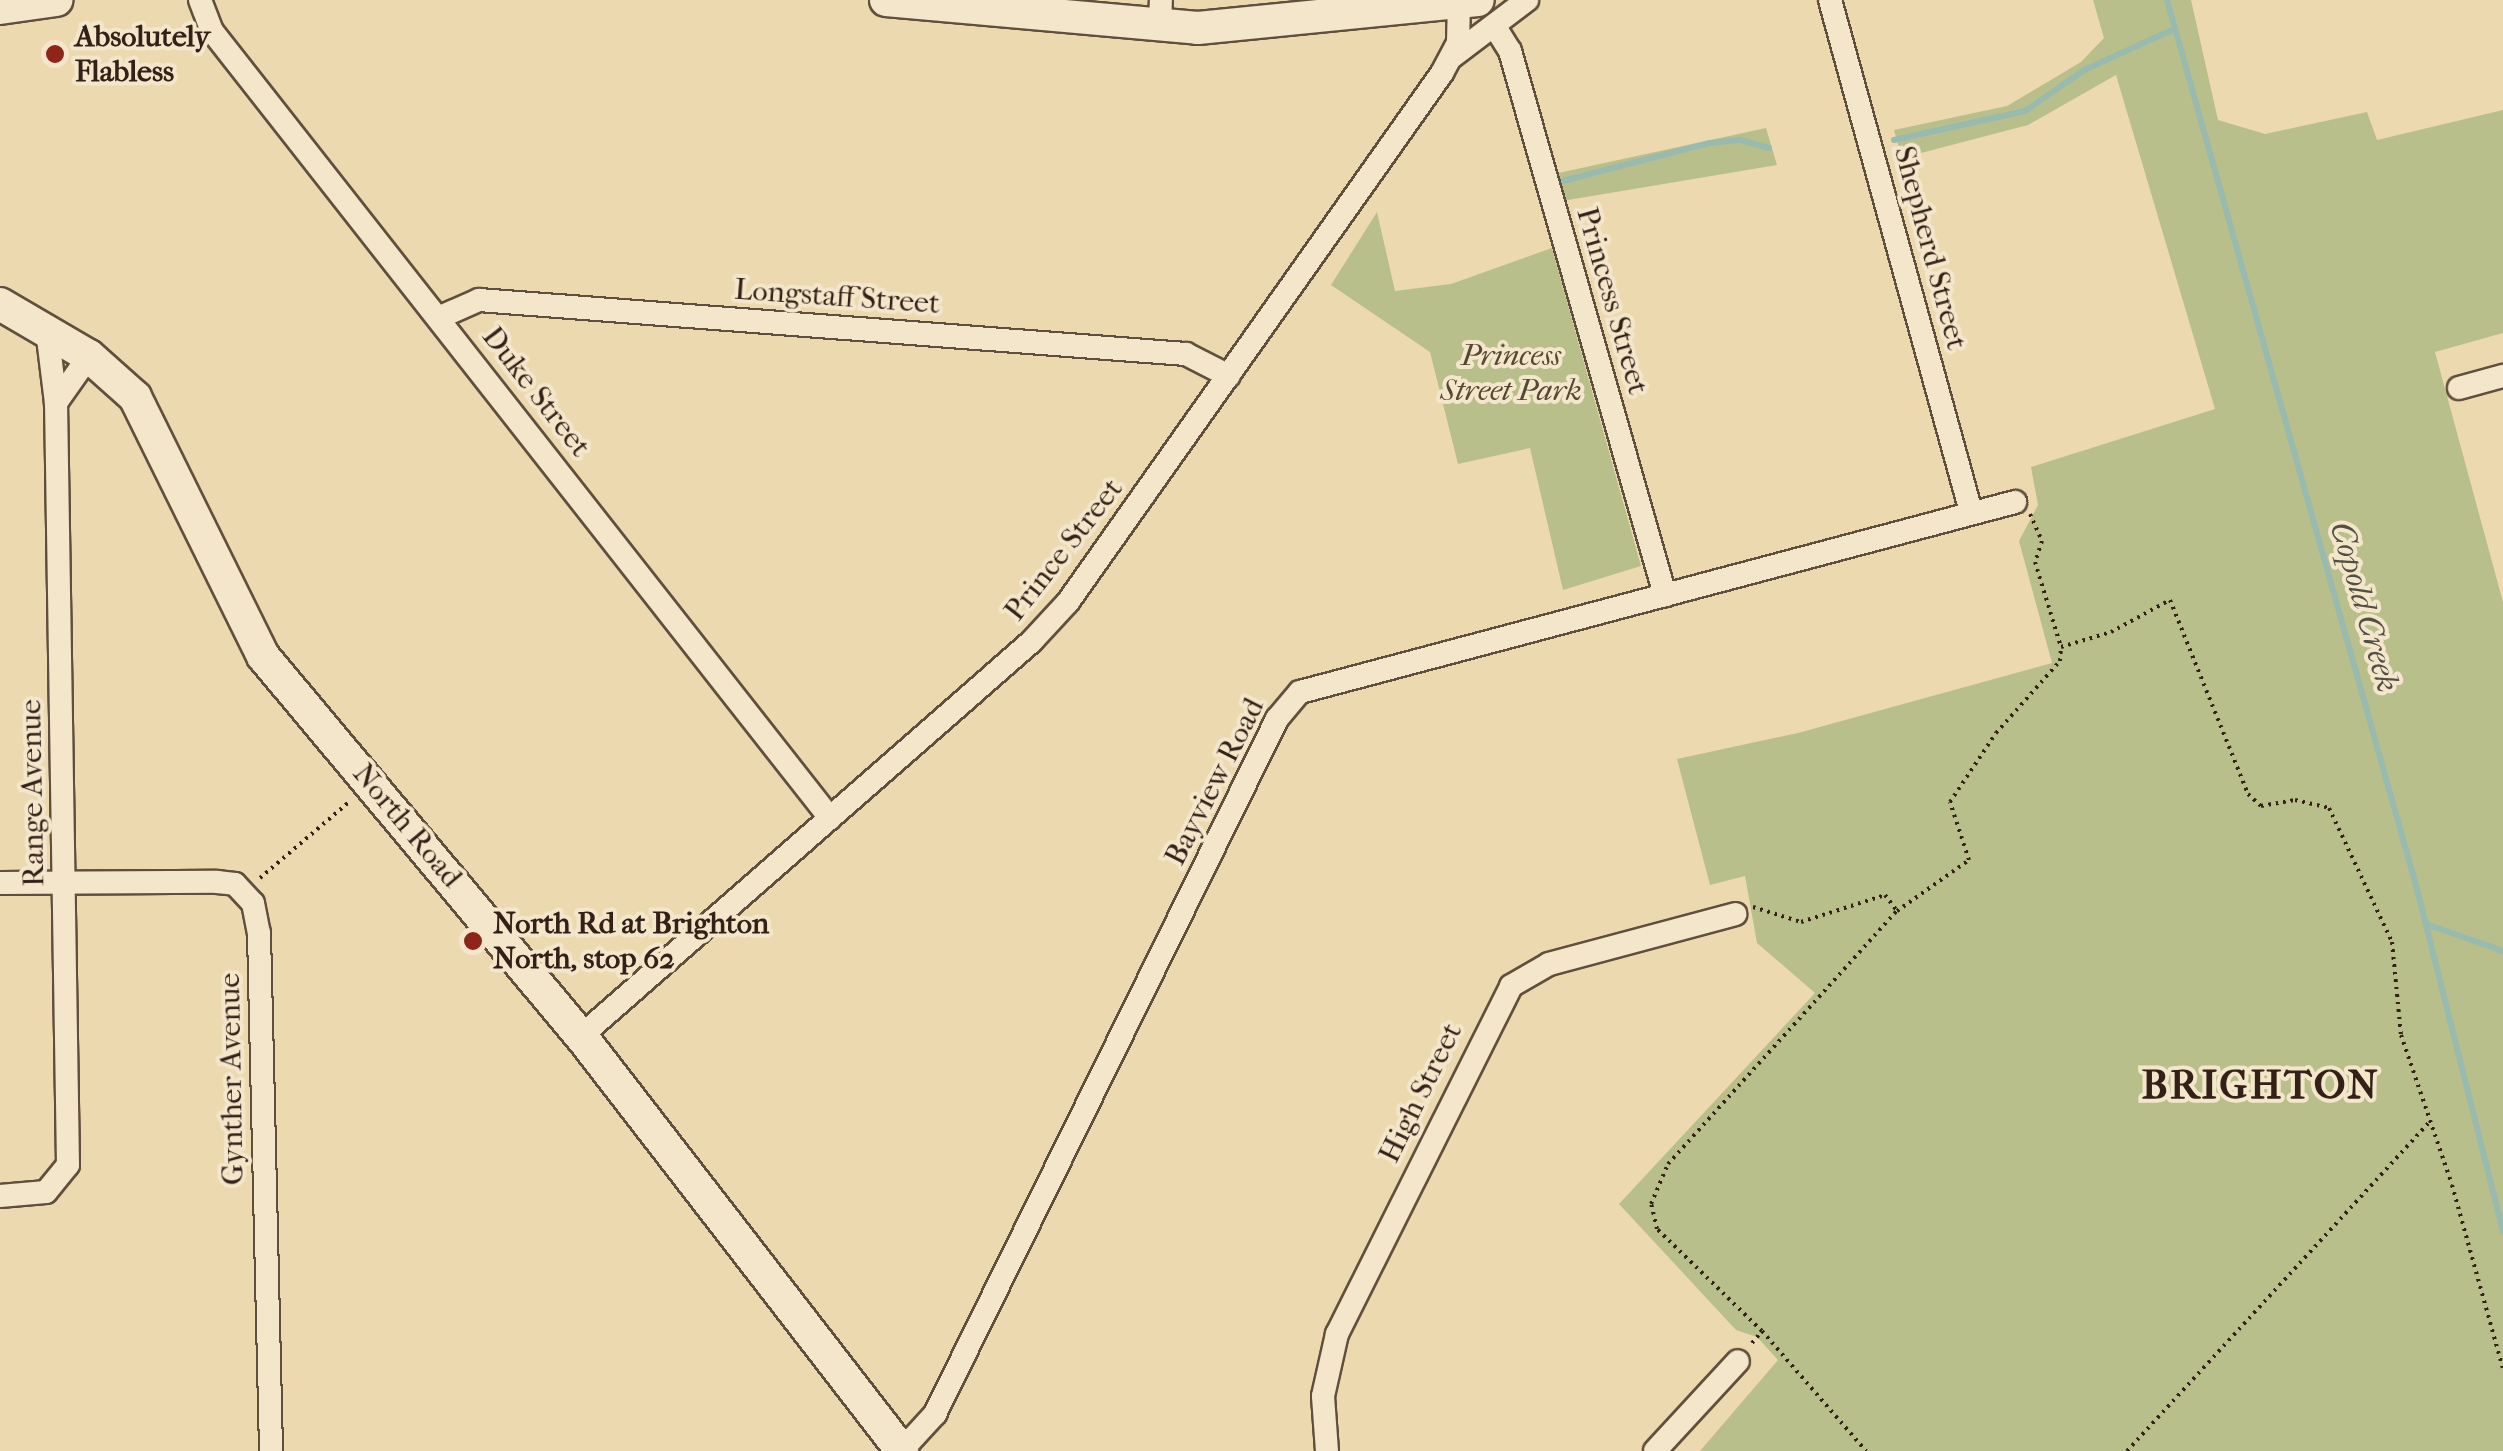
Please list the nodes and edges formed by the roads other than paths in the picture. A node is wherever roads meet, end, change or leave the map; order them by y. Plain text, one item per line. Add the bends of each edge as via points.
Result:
1 (56, 0) edge
2 (200, 0) edge
3 (886, 0) edge
4 (1527, 0) edge
5 (1830, 0) edge
6 (0, 8) edge
7 (1477, 10) edge
8 (1160, 13) edge
9 (1454, 56) junction
10 (0, 304) edge
11 (440, 317) junction
12 (47, 330) junction
13 (88, 356) junction
14 (1229, 376) junction
15 (2503, 376) edge
16 (2459, 388) dead end
17 (56, 403) junction
18 (2015, 502) road end
19 (1970, 512) junction
20 (1664, 595) junction
21 (830, 818) junction
22 (0, 884) edge
23 (65, 884) junction
24 (1735, 914) road end
25 (581, 1036) junction
26 (0, 1196) edge
27 (1738, 1361) road end
28 (271, 1451) edge
29 (902, 1451) edge
30 (1327, 1451) edge
31 (1655, 1451) edge

1 - 6 street
2 - 11 street, Duke Street via 212,31
3 - 8 street
4 - 7 street, Prince Street
5 - 19 street, Shepherd Street
7 - 8 street via 1236,25
7 - 9 street, Prince Street
7 - 9 street, Prince Street
7 - 20 street, Princess Street via 1510,51
9 - 14 street, Prince Street
10 - 12 street, North Road
11 - 14 street, Longstaff Street via 479,300 1186,354
11 - 21 street, Duke Street
12 - 13 street, North Road
12 - 17 street, Range Avenue
13 - 17 street
13 - 25 street, North Road via 148,414 263,656
14 - 21 street, Prince Street via 1068,602
15 - 16 street
17 - 23 street, Range Avenue
18 - 19 street, Bayview Road
19 - 20 street, Bayview Road
20 - 29 street, Bayview Road via 1318,684 1286,704 935,1414
21 - 25 street, Prince Street
22 - 23 street
23 - 26 street, Range Avenue via 69,1144 61,1180 46,1192
23 - 28 street, Gynther Avenue via 217,882 246,891 259,933
24 - 30 street, High Street via 1549,964 1511,986 1337,1334 1323,1396
25 - 29 street, North Road
27 - 31 street

